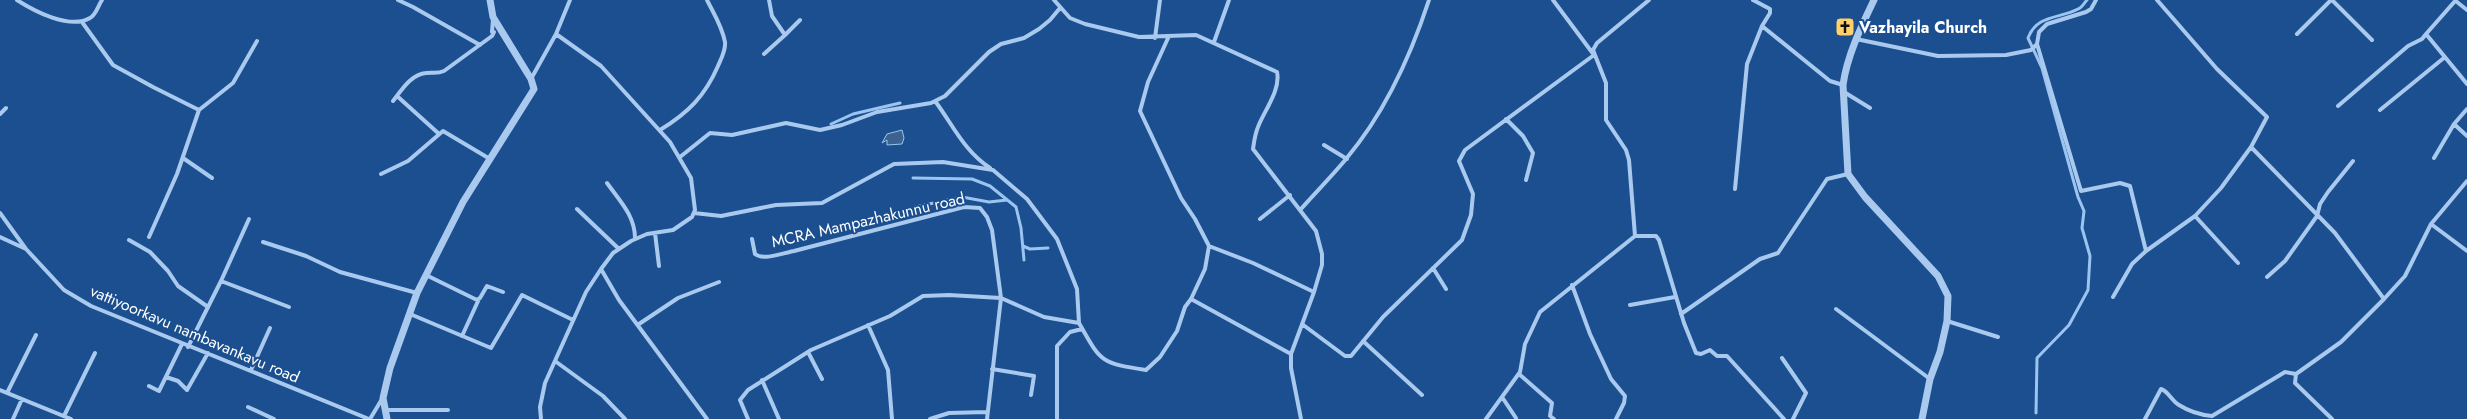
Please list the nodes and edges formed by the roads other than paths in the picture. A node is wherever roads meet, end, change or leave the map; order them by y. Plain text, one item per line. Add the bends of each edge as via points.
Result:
1 (17, 0) edge
2 (102, 0) edge
3 (398, 0) edge
4 (490, 0) edge
5 (570, 0) edge
6 (707, 0) edge
7 (769, 0) edge
8 (1054, 0) edge
9 (1160, 0) edge
10 (1229, 0) edge
11 (1429, 0) edge
12 (1553, 0) edge
13 (1649, 0) edge
14 (1753, 0) edge
15 (1874, 0) edge
16 (2096, 0) edge
17 (2157, 0) edge
18 (2167, 0) edge
19 (2332, 0) edge
20 (2457, 1) edge
21 (2162, 4) junction
22 (1060, 8) junction
23 (2467, 10) edge
24 (493, 17) junction
25 (800, 20) dead end
26 (82, 22) junction
27 (1762, 26) junction
28 (556, 34) junction
29 (2297, 34) dead end
30 (2426, 34) junction
31 (786, 35) junction
32 (1169, 36) junction
33 (1155, 38) junction
34 (1856, 39) junction
35 (2372, 40) dead end
36 (257, 41) dead end
37 (1214, 42) junction
38 (480, 45) junction
39 (2036, 45) junction
40 (764, 54) dead end
41 (1594, 54) junction
42 (2445, 57) junction
43 (531, 79) junction
44 (2467, 84) edge
45 (1843, 88) junction
46 (397, 96) junction
47 (394, 101) dead end
48 (936, 101) junction
49 (2338, 106) dead end
50 (6, 108) dead end
51 (1870, 108) dead end
52 (2467, 109) edge
53 (199, 110) junction
54 (2380, 110) dead end
55 (0, 114) edge
56 (1506, 119) junction
57 (2454, 124) junction
58 (660, 130) junction
59 (438, 133) junction
60 (2467, 136) edge
61 (1324, 145) dead end
62 (2251, 147) junction
63 (680, 157) junction
64 (183, 158) junction
65 (1347, 158) junction
66 (2434, 158) dead end
67 (490, 159) junction
68 (2352, 161) dead end
69 (993, 170) junction
70 (381, 174) dead end
71 (1848, 174) junction
72 (212, 178) dead end
73 (1526, 180) dead end
74 (2467, 181) edge
75 (607, 183) dead end
76 (1735, 189) dead end
77 (1290, 195) junction
78 (1301, 208) junction
79 (577, 209) dead end
80 (0, 213) edge
81 (694, 214) junction
82 (2195, 216) junction
83 (2317, 216) junction
84 (249, 219) dead end
85 (1260, 219) dead end
86 (2431, 224) junction
87 (655, 233) junction
88 (1635, 236) junction
89 (0, 237) edge
90 (149, 237) dead end
91 (635, 238) junction
92 (752, 238) dead end
93 (130, 240) dead end
94 (263, 242) dead end
95 (1209, 246) junction
96 (26, 249) junction
97 (619, 249) junction
98 (2146, 251) junction
99 (2467, 252) edge
100 (2238, 263) dead end
101 (659, 266) dead end
102 (1433, 268) junction
103 (601, 269) junction
104 (426, 275) junction
105 (2268, 277) dead end
106 (221, 281) junction
107 (718, 282) dead end
108 (1572, 285) junction
109 (1446, 289) dead end
110 (503, 292) dead end
111 (1314, 292) junction
112 (417, 293) junction
113 (1675, 296) junction
114 (2113, 297) dead end
115 (1002, 298) junction
116 (479, 299) junction
117 (2384, 299) junction
118 (1191, 300) junction
119 (1630, 305) dead end
120 (208, 307) junction
121 (289, 307) dead end
122 (1836, 309) dead end
123 (410, 314) junction
124 (1681, 314) junction
125 (573, 320) junction
126 (1947, 321) junction
127 (1079, 323) junction
128 (639, 324) junction
129 (1302, 324) junction
130 (868, 325) junction
131 (270, 328) dead end
132 (1082, 329) junction
133 (36, 335) dead end
134 (462, 336) junction
135 (1998, 337) dead end
136 (1363, 341) junction
137 (182, 344) junction
138 (188, 346) junction
139 (808, 352) junction
140 (95, 353) dead end
141 (208, 354) junction
142 (1291, 354) junction
143 (1782, 358) dead end
144 (555, 362) junction
145 (992, 369) junction
146 (251, 370) junction
147 (1519, 374) junction
148 (2296, 374) junction
149 (166, 377) junction
150 (822, 379) dead end
151 (1930, 379) junction
152 (762, 380) junction
153 (149, 386) dead end
154 (0, 390) edge
155 (7, 393) junction
156 (1031, 395) dead end
157 (1422, 396) dead end
158 (1502, 397) junction
159 (383, 398) junction
160 (22, 399) junction
161 (248, 407) dead end
162 (385, 410) junction
163 (448, 410) dead end
164 (987, 412) junction
165 (64, 416) junction
166 (1516, 418) dead end
167 (13, 419) edge
168 (71, 419) edge
169 (274, 419) edge
170 (370, 419) edge
171 (387, 419) edge
172 (541, 419) edge
173 (625, 419) edge
174 (707, 419) edge
175 (748, 419) edge
176 (779, 419) edge
177 (892, 419) edge
178 (930, 419) edge
179 (987, 419) edge
180 (1056, 419) edge
181 (1301, 419) edge
182 (1486, 419) edge
183 (1554, 419) edge
184 (1616, 419) edge
185 (1784, 419) edge
186 (1793, 419) edge
187 (1922, 419) edge
188 (2145, 419) edge
189 (2332, 419) edge

1 - 26 street via 49,17
2 - 26 street via 92,16
3 - 38 street
4 - 24 street
5 - 28 street
6 - 58 street via 719,22 725,44 723,56 704,95 691,108
7 - 31 street via 772,16
8 - 22 street
9 - 33 street
10 - 37 street
11 - 65 street via 1385,103
12 - 41 street
13 - 41 street via 1596,44
14 - 27 street via 1770,9
15 - 34 street
16 - 39 street via 2086,12 2042,27
17 - 21 street
18 - 21 street
19 - 29 street
19 - 35 street
20 - 23 street
20 - 30 street
21 - 62 street via 2217,69 2267,117
22 - 33 street via 1070,18 1084,24 1126,35
22 - 48 street via 1039,29 1024,38 1001,44 989,52 945,96
24 - 38 street via 494,32
24 - 43 street
25 - 31 street
26 - 53 street via 113,64
27 - 45 street via 1830,81
27 - 76 street via 1747,64
28 - 43 street
28 - 58 street via 601,66
30 - 42 street
30 - 49 street via 2408,46
31 - 40 street
32 - 33 street
32 - 37 street via 1196,35
32 - 95 street via 1148,82 1140,112 1181,198 1196,219
34 - 39 street via 1938,56 2006,55 2031,50
34 - 45 street
36 - 53 street via 233,83
37 - 77 street via 1277,72 1273,94 1257,129 1253,149
38 - 46 street via 444,71 426,73 413,78
39 - 98 street via 2081,191 2120,183 2130,186
41 - 56 street
41 - 88 street via 1605,78 1606,120 1626,150 1629,160
42 - 44 street
42 - 54 street
43 - 67 street via 533,91
45 - 51 street
45 - 71 street
46 - 47 street
46 - 59 street
48 - 63 street via 877,112 820,130 786,123 732,135 710,133
48 - 69 street via 966,147 977,159
50 - 55 street
52 - 57 street
53 - 64 street
56 - 73 street via 1523,136 1533,153
56 - 102 street via 1465,150 1459,161 1473,194 1471,215 1462,240
57 - 60 street
57 - 66 street
58 - 63 street
59 - 67 street via 448,133
59 - 70 street via 410,159
61 - 65 street
62 - 82 street via 2221,188
62 - 83 street
63 - 81 street via 691,178
64 - 72 street
64 - 90 street
65 - 78 street
67 - 104 street via 463,202
68 - 83 street via 2320,204
69 - 81 street via 943,162 894,164 822,203 776,206 721,216
69 - 127 street via 1027,199 1057,239 1077,289
71 - 124 street via 1827,179 1778,252 1760,259
71 - 126 street via 1865,197 1938,276 1948,296
74 - 86 street
75 - 91 street via 629,214 635,227
77 - 78 street
77 - 85 street
78 - 111 street via 1316,231 1322,254 1322,265
79 - 97 street
80 - 96 street, vattiyoorkavu nambavankavu road
81 - 87 street via 686,223 673,230
82 - 98 street
82 - 100 street
83 - 105 street via 2285,261
83 - 117 street via 2335,233
84 - 106 street
86 - 99 street
86 - 117 street via 2405,276
87 - 91 street
87 - 101 street
88 - 108 street
88 - 113 street via 1657,237
89 - 96 street, vattiyoorkavu nambavankavu road
91 - 97 street
92 - 115 street, MCRA Mampazhakunnu road via 755,254 761,257 794,252 964,207 980,208 987,216 992,230
93 - 120 street via 150,252 178,286
94 - 112 street via 306,256 340,272
95 - 111 street via 1253,263
95 - 118 street via 1205,269
96 - 137 street, vattiyoorkavu nambavankavu road via 64,290 91,306
97 - 103 street
98 - 114 street via 2132,264
102 - 109 street
102 - 136 street via 1383,317
103 - 125 street via 586,292
103 - 128 street via 619,300
104 - 112 street
104 - 116 street
106 - 120 street
106 - 121 street
107 - 128 street via 678,298
108 - 147 street via 1540,312 1525,344
108 - 184 street via 1590,334 1611,379 1625,396
110 - 116 street via 487,286
111 - 129 street
112 - 123 street
113 - 119 street
113 - 124 street
115 - 127 street via 1044,317
115 - 130 street via 923,296 890,316
115 - 145 street, MCRA Mampazhakunnu road
116 - 134 street
117 - 148 street via 2341,342
118 - 132 street via 1185,307 1169,345 1146,370 1111,364 1091,347
118 - 142 street
120 - 138 street
122 - 151 street
123 - 134 street
123 - 159 street via 390,368
124 - 185 street via 1696,353 1701,354 1710,350 1717,356 1727,356
125 - 134 street via 522,295 491,348
125 - 144 street
126 - 135 street
126 - 151 street via 1940,352
127 - 132 street
128 - 174 street
129 - 136 street via 1347,357 1352,355
129 - 142 street
130 - 139 street
130 - 177 street via 888,370
131 - 146 street
132 - 180 street via 1070,332 1057,346
133 - 155 street
136 - 157 street
137 - 138 street, vattiyoorkavu nambavankavu road
137 - 149 street
138 - 141 street, vattiyoorkavu nambavankavu road
139 - 150 street
139 - 152 street
140 - 165 street
141 - 146 street, vattiyoorkavu nambavankavu road
141 - 149 street via 188,390 178,381
142 - 181 street via 1291,368
143 - 186 street via 1806,393
144 - 172 street via 545,383 540,407
144 - 173 street via 603,396
145 - 156 street via 1034,376
145 - 164 street, MCRA Mampazhakunnu road
146 - 170 street, vattiyoorkavu nambavankavu road
147 - 158 street
147 - 183 street via 1552,403 1550,416
148 - 188 street via 2285,372 2212,416 2199,414 2179,405 2165,390 2161,390
148 - 189 street via 2295,383
149 - 153 street via 159,391
151 - 187 street
152 - 175 street via 741,396 741,405
152 - 176 street
154 - 155 street
155 - 160 street
158 - 166 street
158 - 182 street
159 - 162 street
159 - 170 street, vattiyoorkavu nambavankavu road
160 - 165 street
160 - 167 street
161 - 169 street
162 - 163 street
162 - 171 street
164 - 178 street via 949,413
164 - 179 street, MCRA Mampazhakunnu road
165 - 168 street

